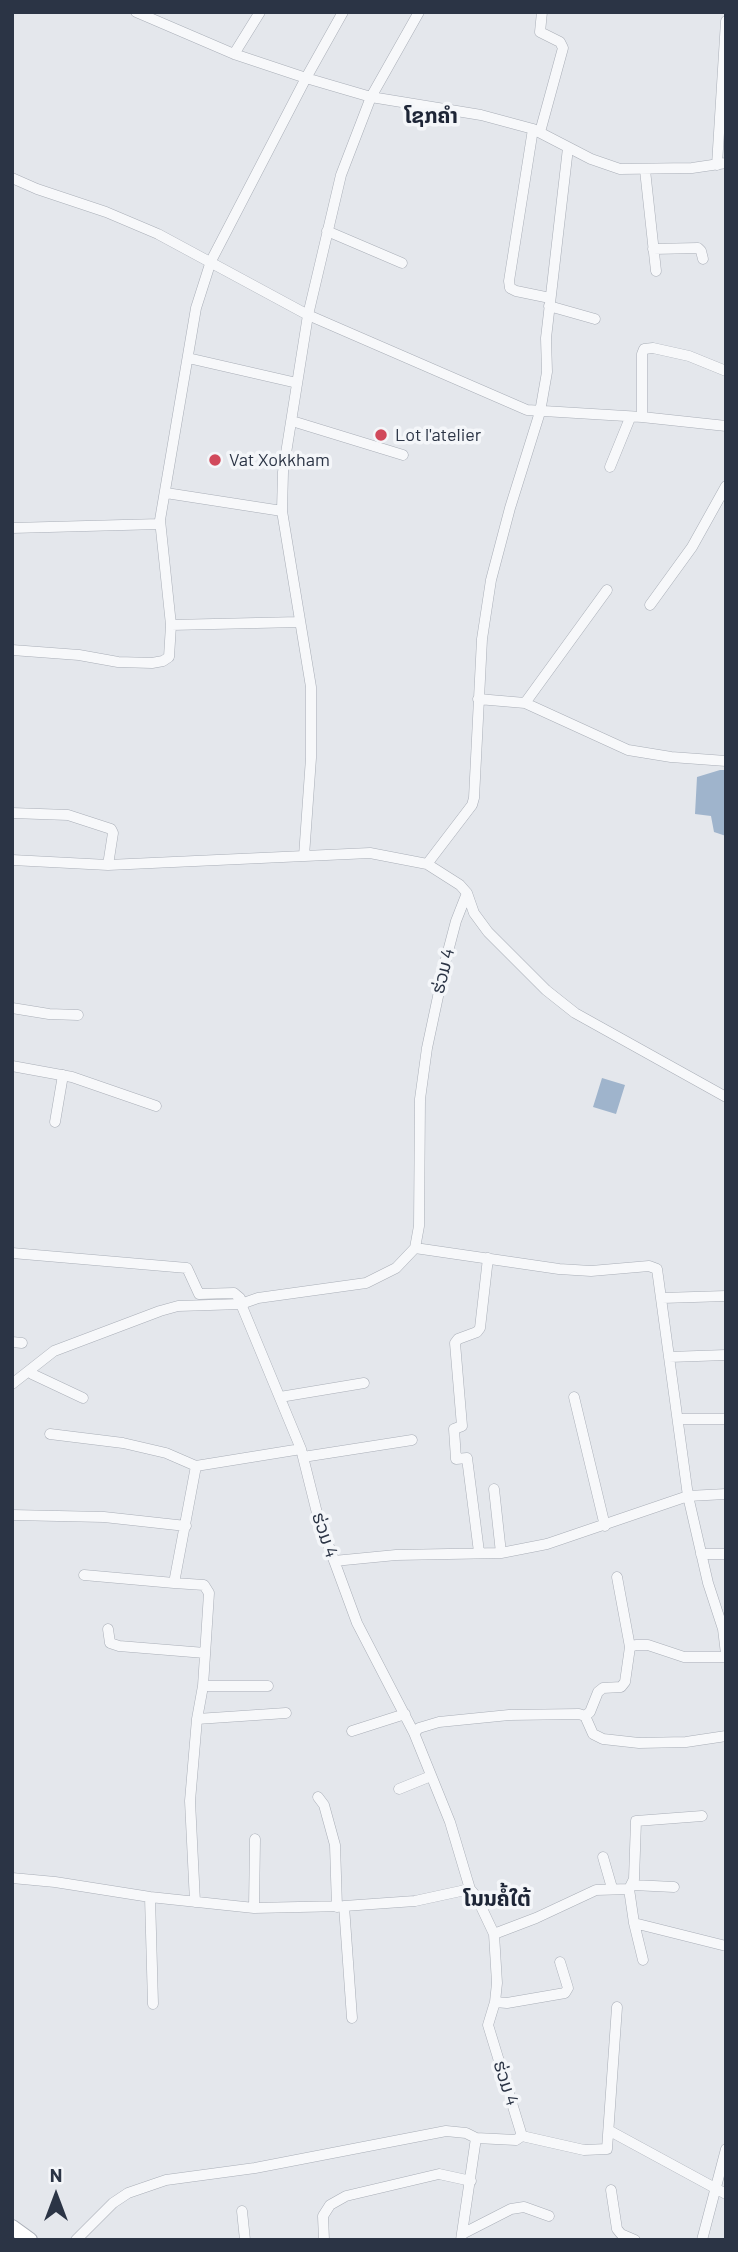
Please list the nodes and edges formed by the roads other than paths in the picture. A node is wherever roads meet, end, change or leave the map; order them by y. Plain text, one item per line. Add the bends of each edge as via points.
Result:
1 (136, 12) edge
2 (260, 12) edge
3 (343, 12) edge
4 (419, 12) edge
5 (542, 12) edge
6 (726, 21) edge
7 (234, 54) junction
8 (306, 78) junction
9 (371, 97) junction
10 (537, 131) junction
11 (568, 148) junction
12 (721, 164) edge
13 (645, 170) junction
14 (12, 178) edge
15 (327, 231) junction
16 (653, 249) junction
17 (704, 259) dead end
18 (211, 261) junction
19 (402, 263) dead end
20 (656, 271) dead end
21 (550, 302) junction
22 (308, 315) junction
23 (595, 319) dead end
24 (188, 358) junction
25 (726, 371) edge
26 (297, 383) junction
27 (540, 412) junction
28 (642, 417) junction
29 (631, 418) junction
30 (292, 421) junction
31 (726, 426) edge
32 (403, 455) dead end
33 (611, 467) dead end
34 (726, 486) edge
35 (166, 493) junction
36 (282, 511) junction
37 (160, 524) junction
38 (12, 528) edge
39 (607, 590) dead end
40 (650, 605) dead end
41 (299, 622) junction
42 (171, 625) junction
43 (12, 650) edge
44 (478, 699) junction
45 (525, 703) junction
46 (726, 761) edge
47 (12, 813) edge
48 (304, 856) junction
49 (12, 860) edge
50 (427, 864) junction
51 (107, 865) junction
52 (467, 893) junction
53 (12, 1008) edge
54 (78, 1015) dead end
55 (12, 1066) edge
56 (63, 1075) junction
57 (726, 1097) edge
58 (156, 1106) dead end
59 (55, 1122) dead end
60 (415, 1248) junction
61 (12, 1253) edge
62 (488, 1258) junction
63 (199, 1294) junction
64 (726, 1296) edge
65 (662, 1298) junction
66 (242, 1304) junction
67 (203, 1305) junction
68 (726, 1355) edge
69 (669, 1357) junction
70 (30, 1370) junction
71 (364, 1383) dead end
72 (12, 1384) edge
73 (280, 1397) junction
74 (83, 1398) dead end
75 (574, 1398) dead end
76 (678, 1419) junction
77 (726, 1419) edge
78 (50, 1434) dead end
79 (412, 1440) dead end
80 (302, 1453) junction
81 (196, 1466) junction
82 (494, 1489) dead end
83 (726, 1494) edge
84 (688, 1496) junction
85 (12, 1514) edge
86 (186, 1526) junction
87 (605, 1526) junction
88 (479, 1552) junction
89 (500, 1553) junction
90 (701, 1554) junction
91 (726, 1554) edge
92 (334, 1560) junction
93 (85, 1575) dead end
94 (617, 1577) dead end
95 (174, 1583) junction
96 (723, 1620) edge
97 (108, 1629) dead end
98 (631, 1647) junction
99 (205, 1653) junction
100 (726, 1655) edge
101 (203, 1686) junction
102 (268, 1686) dead end
103 (286, 1713) dead end
104 (405, 1714) junction
105 (585, 1716) junction
106 (197, 1719) junction
107 (352, 1731) dead end
108 (414, 1733) junction
109 (726, 1736) edge
110 (431, 1776) junction
111 (399, 1789) dead end
112 (318, 1797) dead end
113 (702, 1816) dead end
114 (255, 1839) dead end
115 (603, 1857) dead end
116 (12, 1878) edge
117 (631, 1887) junction
118 (674, 1887) dead end
119 (612, 1888) junction
120 (470, 1889) junction
121 (150, 1896) junction
122 (195, 1902) junction
123 (341, 1907) junction
124 (254, 1908) junction
125 (634, 1923) junction
126 (494, 1934) junction
127 (726, 1947) edge
128 (643, 1960) dead end
129 (560, 1962) dead end
130 (495, 2002) junction
131 (153, 2004) dead end
132 (617, 2007) dead end
133 (352, 2018) dead end
134 (610, 2131) junction
135 (522, 2136) junction
136 (476, 2138) junction
137 (726, 2149) edge
138 (471, 2181) junction
139 (715, 2187) junction
140 (611, 2190) dead end
141 (726, 2194) edge
142 (242, 2211) dead end
143 (549, 2216) dead end
144 (12, 2227) edge
145 (462, 2236) edge
146 (30, 2240) edge
147 (76, 2240) edge
148 (244, 2240) edge
149 (324, 2240) edge
150 (635, 2240) edge
151 (702, 2240) edge

1 - 7 street
2 - 7 street
3 - 8 street
4 - 9 street
5 - 10 street via 540,32 564,48
6 - 12 street
7 - 8 street
8 - 9 street
8 - 18 street
9 - 10 street via 481,115
9 - 15 street via 341,175
10 - 11 street
10 - 21 street via 509,281 510,288
11 - 13 street via 620,169
11 - 21 street
12 - 13 street
13 - 16 street
14 - 18 street via 106,212
15 - 19 street
15 - 22 street
16 - 17 street via 698,248
16 - 20 street
18 - 22 street
18 - 24 street via 196,308
21 - 23 street
21 - 27 street
22 - 26 street
22 - 27 street
24 - 26 street
24 - 35 street
25 - 28 street via 689,356 644,349
26 - 30 street
27 - 29 street
27 - 44 street via 491,580
28 - 29 street
28 - 31 street
29 - 33 street
30 - 32 street
30 - 36 street
34 - 40 street via 692,547
35 - 36 street
35 - 37 street
36 - 41 street
37 - 38 street
37 - 42 street
39 - 45 street
41 - 42 street
41 - 48 street via 311,687
42 - 43 street via 170,654 163,661 118,662
44 - 45 street
44 - 50 street via 472,806
45 - 46 street via 628,750
47 - 51 street via 68,815 111,828
48 - 50 street via 370,853
48 - 51 street
49 - 51 street
50 - 52 street via 451,877
52 - 57 street via 488,932 575,1013
52 - 60 street, ຮ່ວມ 4 via 446,959 427,1048 420,1099
53 - 54 street
55 - 56 street
56 - 58 street
56 - 59 street
60 - 62 street
60 - 66 street via 396,1268 366,1283
61 - 63 street via 187,1268
62 - 65 street via 580,1270 649,1266 660,1275
62 - 88 street via 480,1328 455,1343 462,1426 454,1429 456,1459 467,1458
63 - 66 street via 234,1293
63 - 67 street
64 - 65 street
65 - 69 street
66 - 67 street
66 - 73 street, ຮ່ວມ 4
67 - 70 street via 178,1306 98,1334 54,1351
68 - 69 street
69 - 76 street
70 - 72 street
70 - 74 street
71 - 73 street
73 - 80 street, ຮ່ວມ 4
75 - 87 street
76 - 77 street
76 - 84 street
78 - 81 street via 123,1443
79 - 80 street
80 - 81 street
80 - 92 street, ຮ່ວມ 4
81 - 86 street
82 - 89 street
83 - 84 street
84 - 87 street
84 - 90 street
85 - 86 street
86 - 95 street
87 - 89 street via 547,1545
88 - 89 street
88 - 92 street
90 - 91 street
90 - 96 street
92 - 104 street, ຮ່ວມ 4 via 357,1623
93 - 95 street
94 - 98 street
95 - 99 street via 207,1587
96 - 100 street
97 - 99 street via 110,1643 119,1646
98 - 100 street via 648,1645 684,1657
98 - 105 street via 625,1682 598,1692
99 - 101 street
101 - 102 street
101 - 106 street
103 - 106 street
104 - 107 street
104 - 108 street, ຮ່ວມ 4
105 - 108 street via 509,1715 429,1725
105 - 109 street via 593,1734 603,1739 686,1742
106 - 122 street via 190,1801
108 - 110 street, ຮ່ວມ 4
110 - 111 street
110 - 120 street, ຮ່ວມ 4
112 - 123 street via 335,1845
113 - 117 street via 636,1821
114 - 124 street
115 - 119 street
116 - 121 street
117 - 118 street
117 - 119 street
117 - 125 street
119 - 126 street via 596,1890
120 - 123 street via 415,1901
120 - 126 street, ຮ່ວມ 4
121 - 122 street
121 - 131 street
122 - 124 street
123 - 124 street
123 - 133 street
125 - 127 street
125 - 128 street
126 - 130 street, ຮ່ວມ 4
129 - 130 street via 568,1988 565,1993
130 - 135 street, ຮ່ວມ 4 via 488,2025
132 - 134 street
134 - 135 street via 607,2149 601,2151
134 - 139 street
135 - 136 street via 516,2140
136 - 138 street
136 - 147 street via 446,2132 166,2180 113,2203
137 - 139 street
138 - 145 street
138 - 149 street via 439,2174 346,2196 330,2204 323,2216
139 - 141 street
139 - 151 street
140 - 150 street via 617,2229
142 - 148 street
143 - 145 street via 524,2207 511,2209
144 - 146 main road

